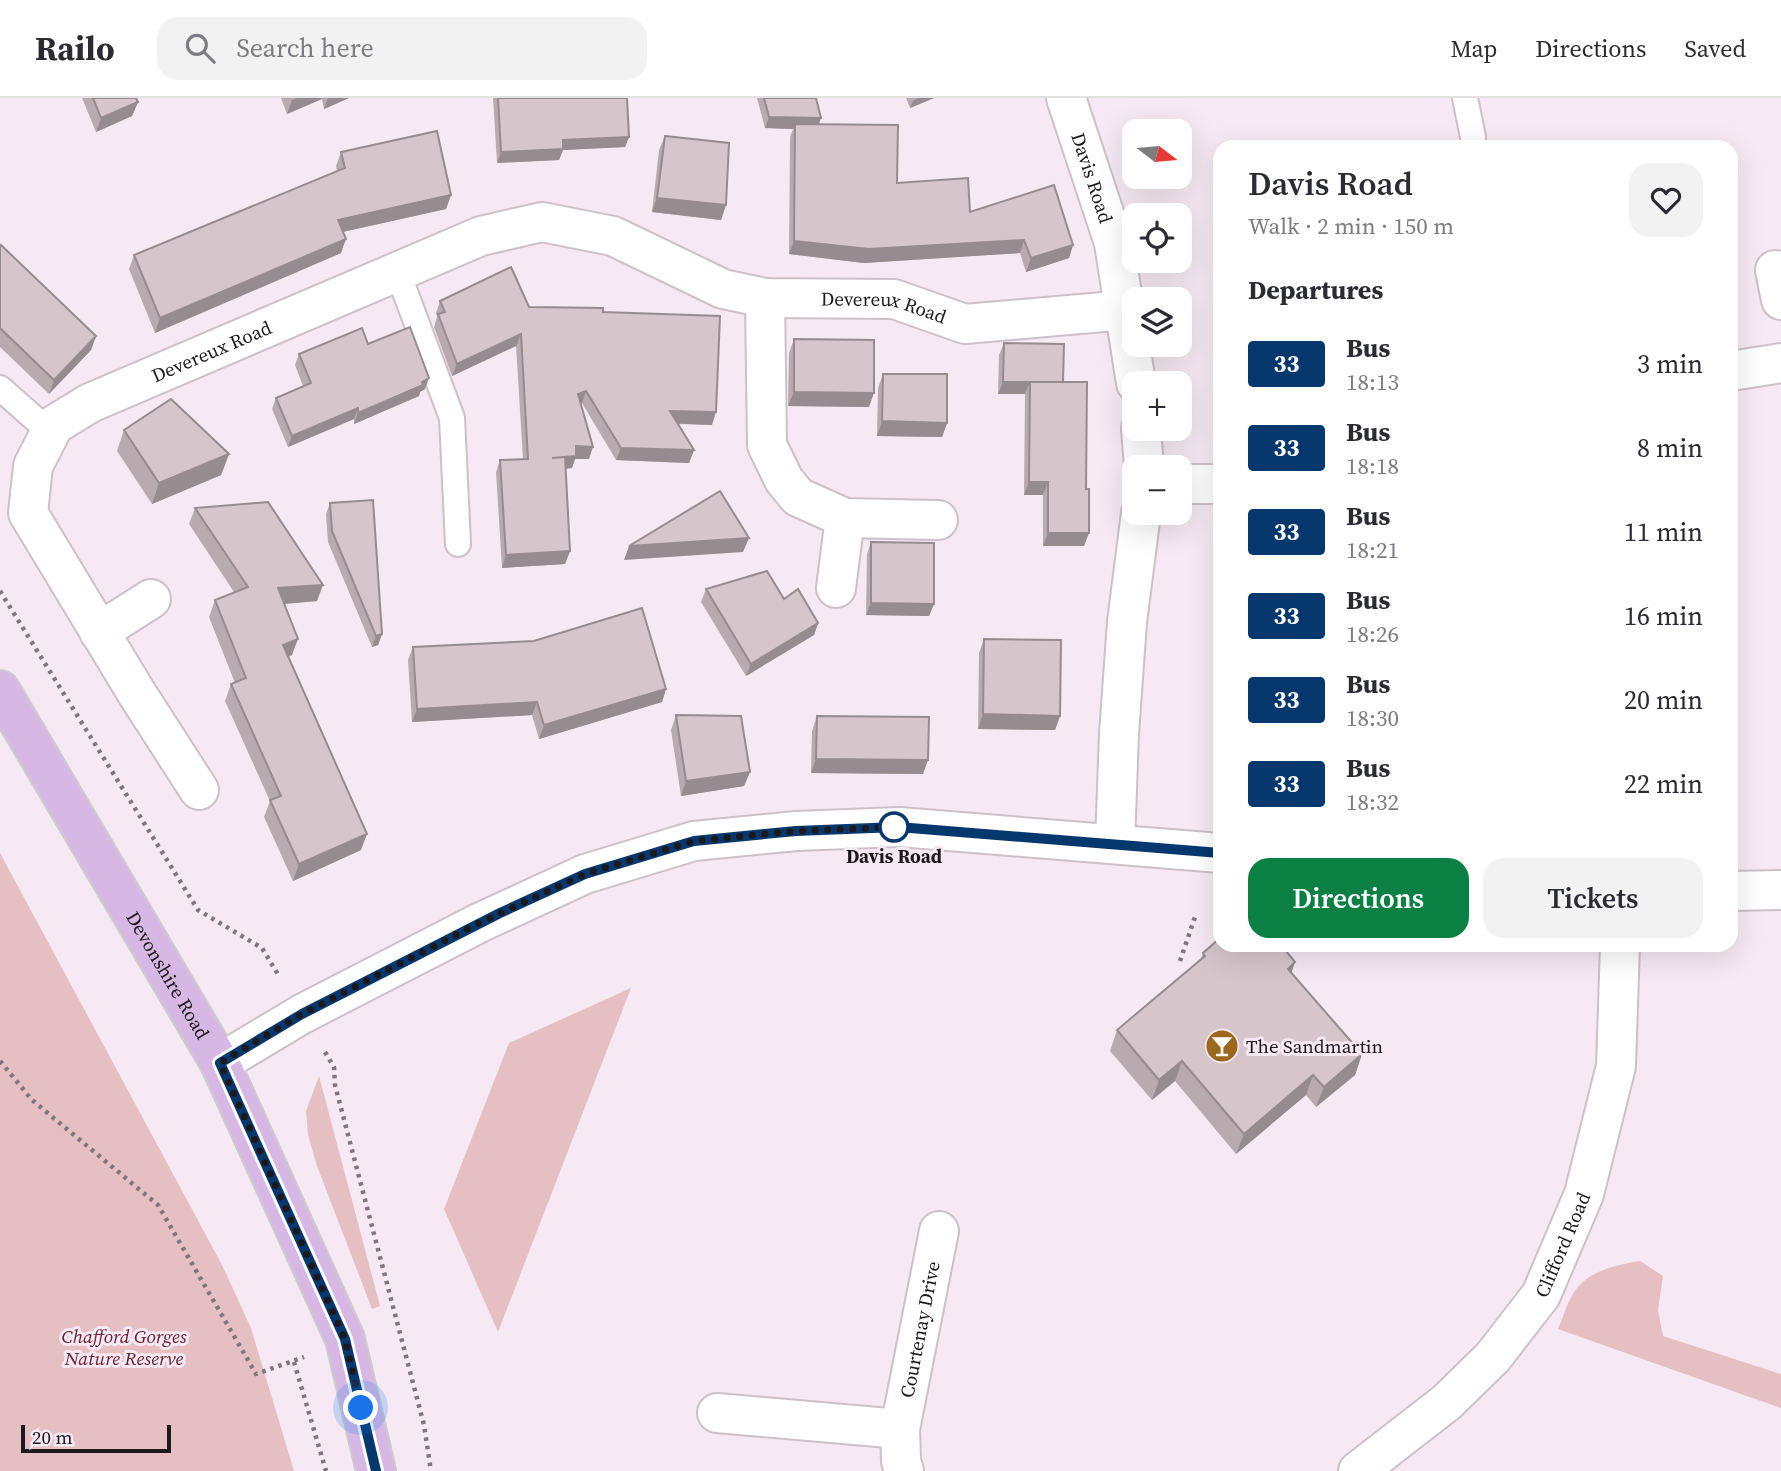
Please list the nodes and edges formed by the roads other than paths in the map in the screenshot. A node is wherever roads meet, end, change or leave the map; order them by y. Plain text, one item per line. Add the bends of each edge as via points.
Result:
1 (1066, 98) edge
2 (1465, 98) edge
3 (1473, 137) dead end
4 (398, 273) junction
5 (1122, 288) edge
6 (765, 298) junction
7 (1122, 310) edge
8 (1781, 363) edge
9 (1738, 370) edge
10 (0, 388) edge
11 (51, 433) junction
12 (1192, 484) edge
13 (1213, 484) edge
14 (845, 517) junction
15 (938, 520) dead end
16 (1140, 525) edge
17 (458, 544) dead end
18 (836, 588) dead end
19 (151, 599) dead end
20 (99, 632) junction
21 (0, 690) edge
22 (199, 790) dead end
23 (1115, 843) junction
24 (1213, 852) edge
25 (1781, 890) edge
26 (1738, 891) edge
27 (1620, 952) edge
28 (220, 1063) junction
29 (939, 1231) dead end
30 (717, 1413) dead end
31 (901, 1429) junction
32 (376, 1471) edge
33 (904, 1471) edge
34 (1358, 1471) edge

1 - 5 street, Davis Road via 1114,243
2 - 3 lane
4 - 6 street, Devereux Road via 481,236 542,222 613,236 723,289
4 - 11 street, Devereux Road via 90,403 54,425
4 - 17 lane via 452,418
6 - 7 street, Devereux Road via 894,299 965,324
6 - 14 street via 767,445 798,496
8 - 9 street
10 - 11 lane
11 - 20 street, Devereux Road via 33,466 28,513
12 - 13 street
14 - 15 street
14 - 18 street
16 - 23 street via 1127,622
19 - 20 street
20 - 22 street, Devereux Road
21 - 28 main road, Devonshire Road
23 - 24 street
23 - 28 street via 898,827 694,841 585,874 490,918 302,1014
25 - 26 street
27 - 34 street, Clifford Road via 1616,1066 1584,1194 1541,1295 1493,1357 1447,1402
28 - 32 main road, Devonshire Road via 345,1339
29 - 31 street, Courtenay Drive
30 - 31 street
31 - 33 street, Courtenay Drive

